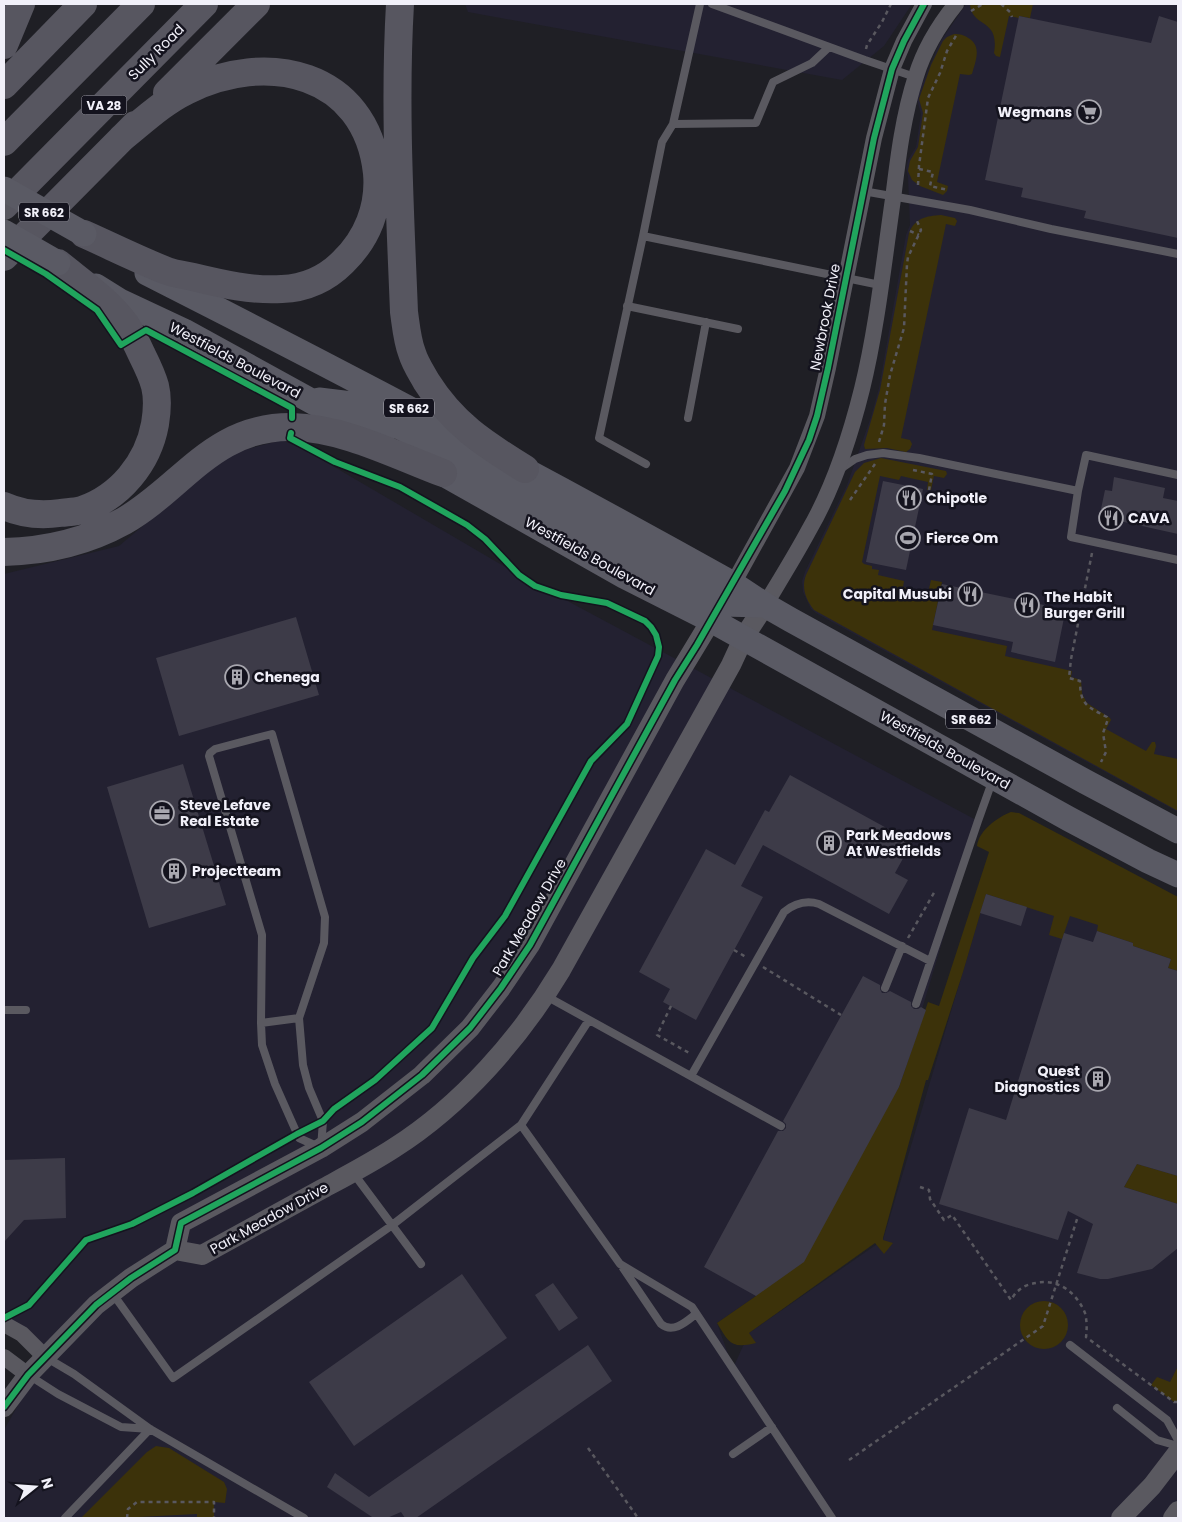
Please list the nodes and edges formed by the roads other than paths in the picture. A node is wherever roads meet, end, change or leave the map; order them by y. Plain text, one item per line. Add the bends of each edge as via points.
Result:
1 (21, 4) edge
2 (84, 4) edge
3 (141, 4) edge
4 (204, 4) edge
5 (256, 4) edge
6 (400, 4) edge
7 (700, 4) edge
8 (712, 4) edge
9 (924, 4) edge
10 (956, 4) edge
11 (4, 45) edge
12 (829, 47) junction
13 (892, 69) junction
14 (915, 77) junction
15 (4, 85) edge
16 (673, 124) junction
17 (122, 138) junction
18 (4, 142) edge
19 (4, 189) edge
20 (863, 191) junction
21 (893, 197) junction
22 (4, 206) edge
23 (14, 234) edge
24 (84, 234) junction
25 (643, 236) junction
26 (1178, 254) edge
27 (4, 257) edge
28 (58, 263) junction
29 (4, 267) edge
30 (846, 277) junction
31 (880, 285) junction
32 (627, 306) junction
33 (706, 322) junction
34 (738, 329) dead end
35 (308, 399) junction
36 (688, 418) dead end
37 (646, 464) dead end
38 (525, 470) junction
39 (443, 473) junction
40 (835, 475) junction
41 (1178, 475) edge
42 (1078, 491) junction
43 (4, 506) edge
44 (4, 552) edge
45 (1178, 560) edge
46 (722, 602) junction
47 (765, 605) junction
48 (744, 637) junction
49 (994, 777) junction
50 (1178, 831) edge
51 (1178, 875) edge
52 (902, 946) junction
53 (930, 961) junction
54 (885, 988) dead end
55 (546, 996) junction
56 (916, 1004) dead end
57 (4, 1010) edge
58 (26, 1010) dead end
59 (299, 1018) junction
60 (589, 1020) junction
61 (261, 1023) junction
62 (691, 1076) junction
63 (521, 1125) junction
64 (781, 1126) dead end
65 (321, 1148) junction
66 (353, 1172) junction
67 (391, 1226) junction
68 (175, 1250) junction
69 (421, 1264) dead end
70 (620, 1264) junction
71 (112, 1293) junction
72 (696, 1314) junction
73 (4, 1324) edge
74 (1070, 1345) dead end
75 (45, 1357) junction
76 (4, 1358) edge
77 (28, 1374) junction
78 (4, 1407) edge
79 (1117, 1408) dead end
80 (772, 1427) junction
81 (150, 1429) junction
82 (1178, 1440) edge
83 (1178, 1446) edge
84 (1178, 1452) edge
85 (733, 1454) dead end
86 (1178, 1512) edge
87 (65, 1518) edge
88 (304, 1518) edge
89 (832, 1518) edge
90 (1121, 1518) edge
91 (1173, 1518) edge

1 - 11 highway
2 - 15 highway
3 - 18 highway
4 - 22 highway, Sully Road / VA 28
5 - 17 highway
6 - 38 highway via 398,126 404,312 412,355 446,410 481,441
7 - 16 lane
8 - 12 lane
9 - 13 street, Newbrook Drive
10 - 14 street via 930,42
12 - 13 lane
12 - 16 lane via 812,63 773,82 756,124
13 - 14 lane
13 - 20 street, Newbrook Drive
14 - 21 street
16 - 25 lane via 662,142
17 - 23 highway
17 - 24 highway via 184,91 200,84 231,75 264,71 302,76 334,92 360,121 374,150 377,179 374,210 363,239 335,270 306,285 284,289 246,288 169,272
19 - 24 main road, Westfields Boulevard / SR 662, bridge
20 - 21 lane
20 - 30 street, Newbrook Drive
21 - 26 lane
21 - 31 street
23 - 27 highway
23 - 28 main road, Westfields Boulevard / SR 662, bridge
23 - 29 highway
24 - 38 main road, Westfields Boulevard / SR 662 via 145,271
25 - 30 lane
25 - 32 lane
28 - 35 main road, Westfields Boulevard / SR 662 via 120,301 184,331
28 - 43 highway via 105,302 134,337 155,388 157,402 152,436 147,451 128,480 110,497 95,505 80,511 51,514 20,512
30 - 31 lane
30 - 46 street, Newbrook Drive via 826,378 809,440 785,491
31 - 40 street via 862,388
32 - 33 lane
32 - 37 lane via 599,438
33 - 34 lane
33 - 36 lane
35 - 39 main road, Westfields Boulevard / SR 662
35 - 46 main road via 360,404
38 - 46 main road, Westfields Boulevard / SR 662
39 - 44 highway via 331,431 292,427 257,431 218,447 148,504 97,534 65,545
39 - 46 main road, Westfields Boulevard / SR 662 via 624,576
40 - 42 lane via 855,459 883,453
40 - 47 street via 810,529
41 - 42 lane via 1086,454
42 - 45 lane via 1071,537
46 - 47 main road, Westfields Boulevard / SR 662
46 - 48 main road, Westfields Boulevard / SR 662
46 - 65 street, Park Meadow Drive via 675,680 530,945 501,988 470,1028 422,1075 362,1122
47 - 48 street
47 - 50 main road, Westfields Boulevard / SR 662
48 - 49 main road, Westfields Boulevard / SR 662
48 - 55 street, Park Meadow Drive
49 - 51 main road, Westfields Boulevard / SR 662
49 - 53 lane
52 - 53 lane
52 - 54 lane
52 - 62 lane via 819,904 804,902 790,907 784,912
53 - 56 lane
55 - 60 lane
55 - 66 street, Park Meadow Drive via 502,1053 454,1101 395,1148
57 - 58 lane
59 - 61 lane
59 - 61 lane via 324,943 325,917 272,734 215,749 208,756 262,935
59 - 65 lane via 303,1065 323,1121
60 - 62 lane
60 - 63 lane
61 - 65 lane via 266,1061 293,1126 299,1138
62 - 64 lane
63 - 67 lane
63 - 70 lane
65 - 68 street, Park Meadow Drive via 181,1223
66 - 67 lane
66 - 68 street, Park Meadow Drive via 202,1255
67 - 69 lane
67 - 71 lane via 173,1378
68 - 71 street
70 - 72 lane via 692,1307
70 - 72 lane via 664,1326 682,1325
71 - 75 street
72 - 80 lane
73 - 75 street via 22,1334
74 - 82 lane via 1167,1420
75 - 77 street
75 - 81 lane
76 - 77 street
77 - 78 street
77 - 81 lane via 58,1394 121,1426
79 - 83 lane via 1157,1440
80 - 85 lane
80 - 89 lane
81 - 87 lane
81 - 88 lane
84 - 90 street via 1152,1486
86 - 91 street

